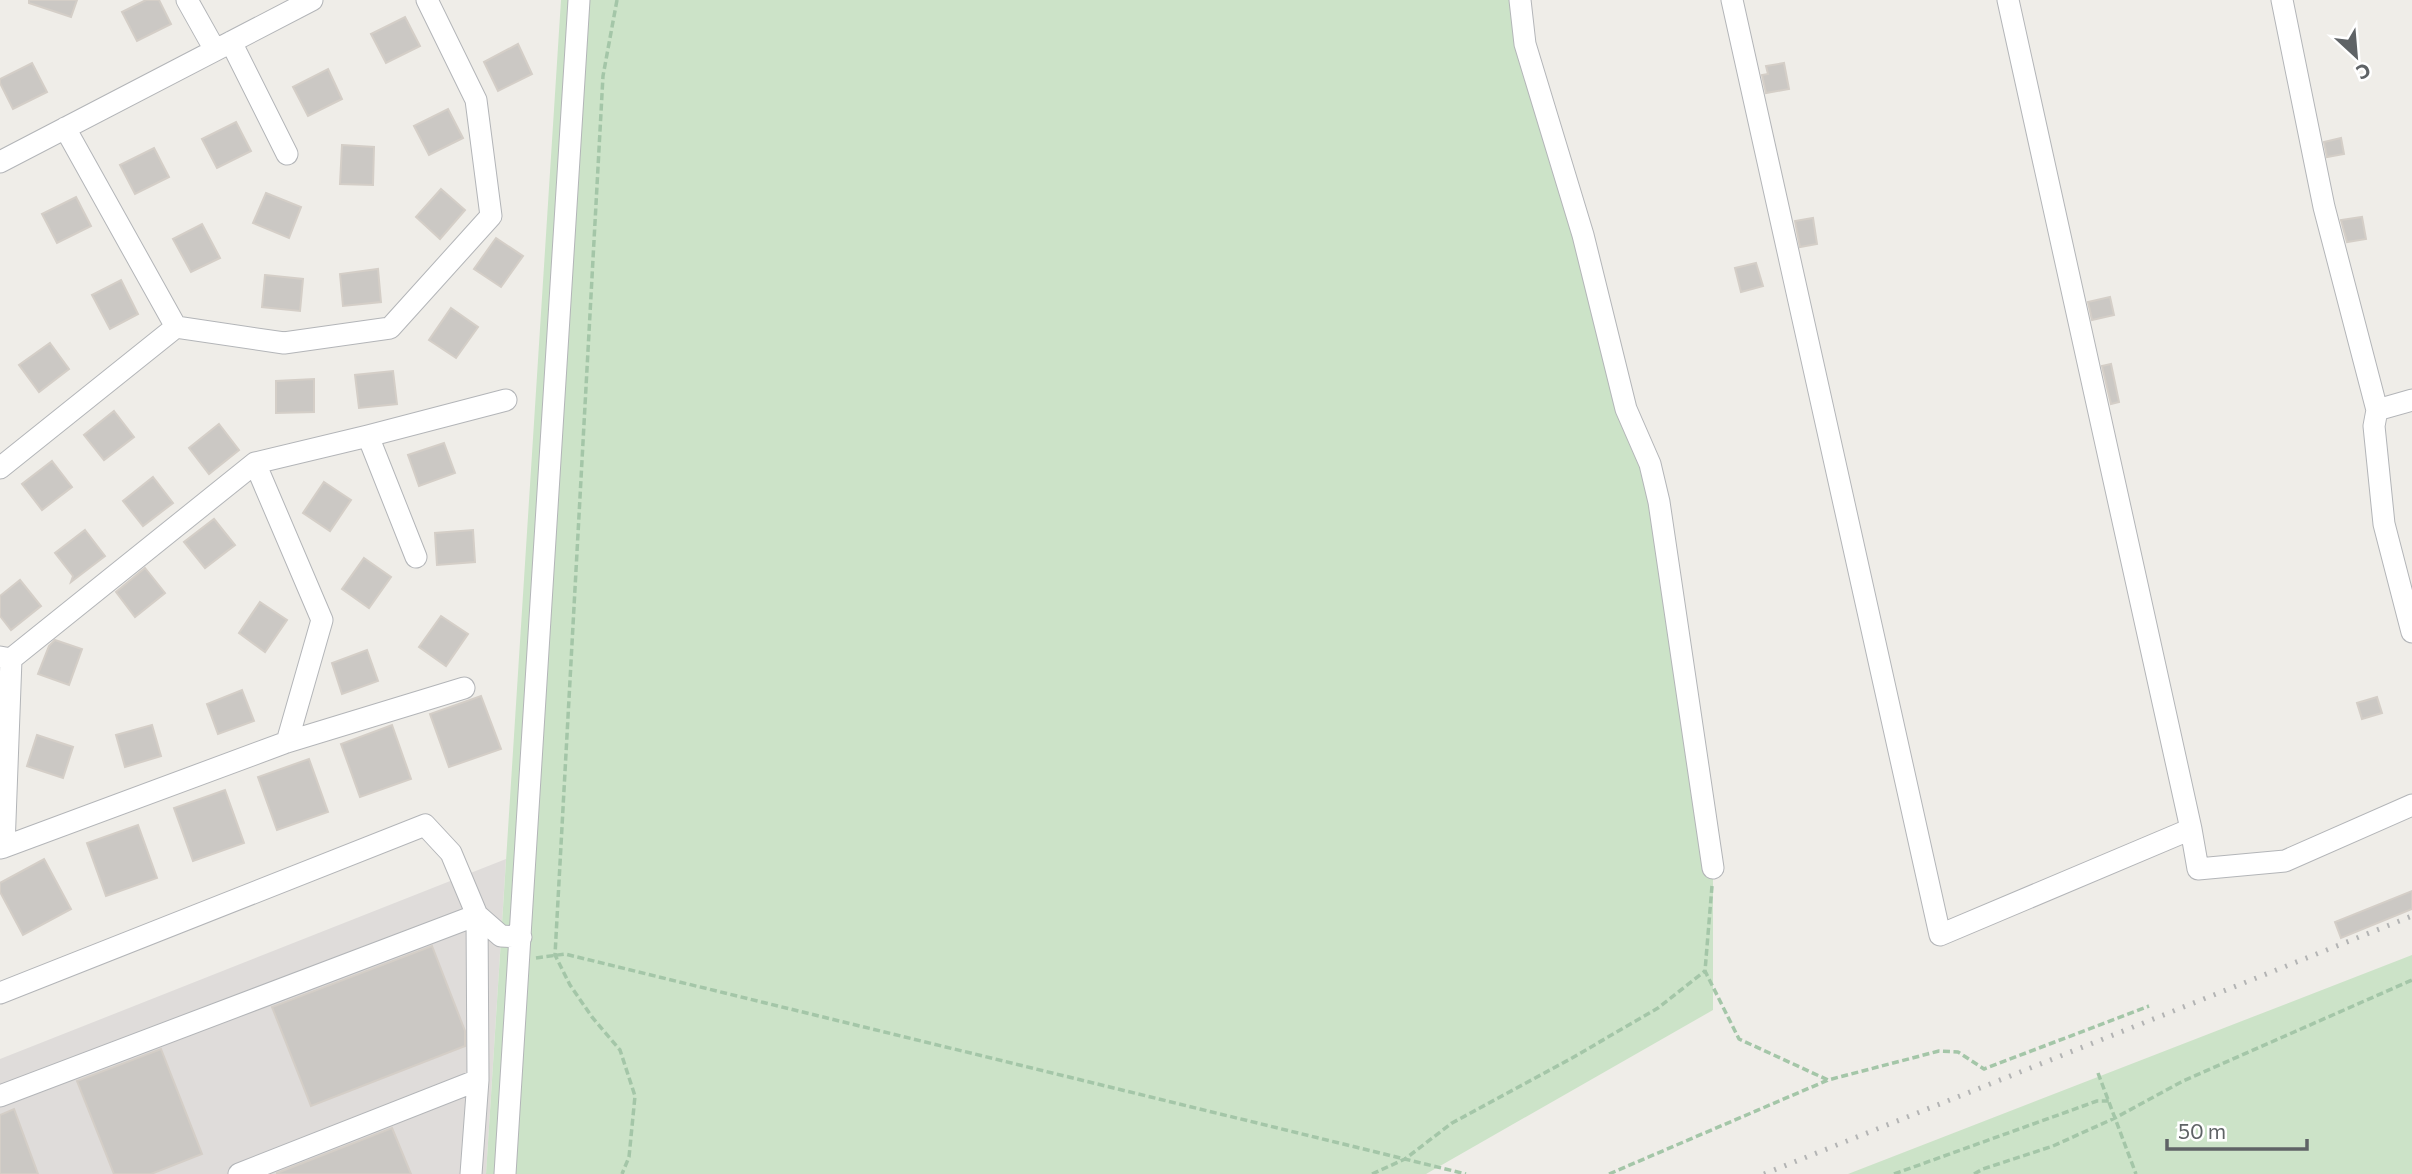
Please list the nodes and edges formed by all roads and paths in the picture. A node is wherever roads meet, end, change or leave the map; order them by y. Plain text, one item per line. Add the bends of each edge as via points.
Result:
1 (187, 0) edge
2 (312, 0) edge
3 (427, 0) edge
4 (579, 0) edge
5 (617, 0) edge
6 (1520, 0) edge
7 (1732, 0) edge
8 (2008, 0) edge
9 (2282, 0) edge
10 (223, 46) junction
11 (65, 128) junction
12 (288, 154) dead end
13 (0, 162) edge
14 (176, 327) junction
15 (506, 400) dead end
16 (2412, 400) edge
17 (2377, 410) junction
18 (368, 436) junction
19 (254, 463) junction
20 (0, 468) edge
21 (416, 557) dead end
22 (2412, 632) edge
23 (6, 658) edge
24 (464, 688) dead end
25 (287, 742) junction
26 (2412, 805) edge
27 (2192, 829) junction
28 (2, 847) edge
29 (1713, 869) joint
30 (477, 915) junction
31 (521, 937) junction
32 (555, 955) junction
33 (1705, 971) junction
34 (2412, 979) edge
35 (0, 993) edge
36 (2149, 1006) dead end
37 (2098, 1073) dead end
38 (478, 1080) junction
39 (1828, 1080) junction
40 (0, 1096) edge
41 (2109, 1101) junction
42 (2115, 1118) junction
43 (1405, 1159) junction
44 (239, 1174) edge
45 (471, 1174) edge
46 (505, 1174) edge
47 (622, 1174) edge
48 (1372, 1174) edge
49 (1466, 1174) edge
50 (1609, 1174) edge
51 (1894, 1174) edge
52 (1974, 1174) edge
53 (2136, 1174) edge

1 - 10 lane
2 - 10 lane
3 - 14 lane via 476,100 491,216 390,328 284,343
4 - 31 lane
5 - 32 path via 603,76
6 - 29 lane via 1525,44 1583,235 1626,409 1650,464 1659,502
7 - 27 lane via 1940,934
8 - 27 lane
9 - 17 lane via 2323,206
10 - 11 lane
10 - 12 lane
11 - 13 lane
11 - 14 lane
14 - 20 lane
15 - 18 lane
16 - 17 lane
17 - 22 lane via 2374,426 2384,524
18 - 19 lane
18 - 21 lane
19 - 23 lane
19 - 25 lane via 322,620
23 - 28 lane
24 - 25 lane
25 - 28 lane
26 - 27 lane via 2285,861 2198,869
29 - 33 path
30 - 31 lane via 502,936
30 - 35 lane via 451,853 425,825
30 - 38 lane
30 - 40 lane
31 - 32 path via 530,959
31 - 46 lane
32 - 43 path
32 - 47 path via 585,1006 620,1050 635,1096 629,1157
33 - 39 path via 1739,1039
33 - 43 path via 1658,1009 1452,1123
34 - 42 path via 2183,1081
36 - 39 path via 1984,1069 1958,1052 1939,1051
37 - 41 path
38 - 44 lane
38 - 45 lane
39 - 50 path
41 - 42 path
41 - 51 path via 2097,1101
42 - 52 path
42 - 53 path
43 - 48 path
43 - 49 path

